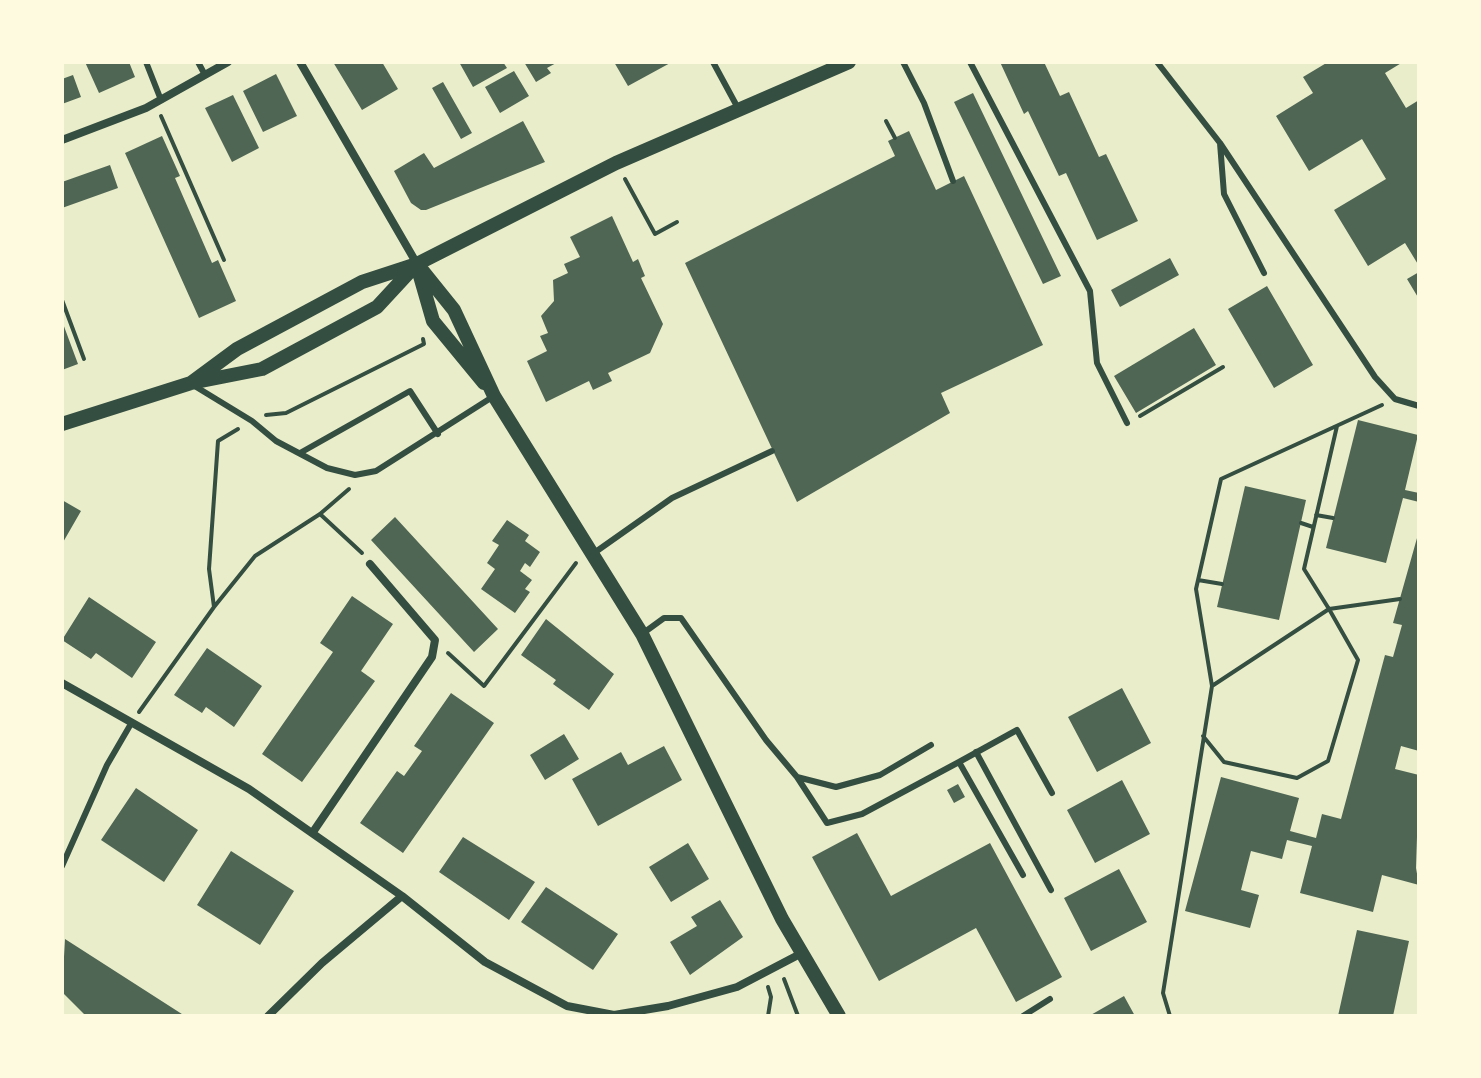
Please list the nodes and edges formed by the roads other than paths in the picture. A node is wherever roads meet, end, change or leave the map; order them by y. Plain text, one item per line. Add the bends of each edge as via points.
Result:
1 (146, 62) edge
2 (198, 62) edge
3 (228, 62) edge
4 (300, 62) edge
5 (713, 62) edge
6 (849, 62) edge
7 (903, 62) edge
8 (970, 62) edge
9 (1157, 62) edge
10 (205, 75) junction
11 (158, 101) junction
12 (739, 110) junction
13 (62, 140) edge
14 (1220, 143) junction
15 (953, 181) dead end
16 (417, 264) junction
17 (1264, 273) dead end
18 (191, 383) junction
19 (494, 396) junction
20 (1419, 406) edge
21 (1127, 423) road end
22 (62, 424) edge
23 (438, 434) junction
24 (772, 451) dead end
25 (300, 453) junction
26 (589, 550) junction
27 (370, 564) road end
28 (642, 634) junction
29 (62, 683) edge
30 (133, 720) junction
31 (931, 745) dead end
32 (976, 752) junction
33 (959, 762) junction
34 (797, 777) junction
35 (1052, 793) dead end
36 (313, 832) junction
37 (62, 866) edge
38 (1023, 875) dead end
39 (1051, 890) dead end
40 (402, 896) junction
41 (802, 953) junction
42 (1050, 999) dead end
43 (268, 1016) edge
44 (839, 1016) edge
45 (1023, 1016) edge

1 - 11 lane
2 - 10 lane
3 - 10 street
4 - 16 street
5 - 12 lane
6 - 12 street
7 - 15 lane
8 - 21 lane via 1090,291 1097,363
9 - 14 lane
10 - 11 street
11 - 13 street
12 - 16 street via 616,163
14 - 17 lane via 1224,194
14 - 20 lane via 1375,377 1395,399
16 - 18 street via 362,282 321,303 237,349
16 - 18 street via 377,307 262,369
16 - 19 street via 454,310
16 - 19 street via 433,321
18 - 22 street
18 - 25 lane
19 - 23 lane
19 - 26 street
23 - 25 lane via 376,471 355,475
23 - 25 lane via 410,391
24 - 26 lane via 672,498
26 - 28 street
27 - 36 street via 435,640 432,657
28 - 34 lane via 664,618 681,618
28 - 41 street
29 - 30 street
30 - 36 street
30 - 37 lane
31 - 34 lane via 880,775 836,787
32 - 33 lane
32 - 35 lane via 1017,730
32 - 39 lane
33 - 34 lane via 862,814 827,823
33 - 38 lane
36 - 40 street
40 - 41 street via 485,962 567,1006 614,1015 737,987
40 - 43 street
41 - 44 street
42 - 45 lane

